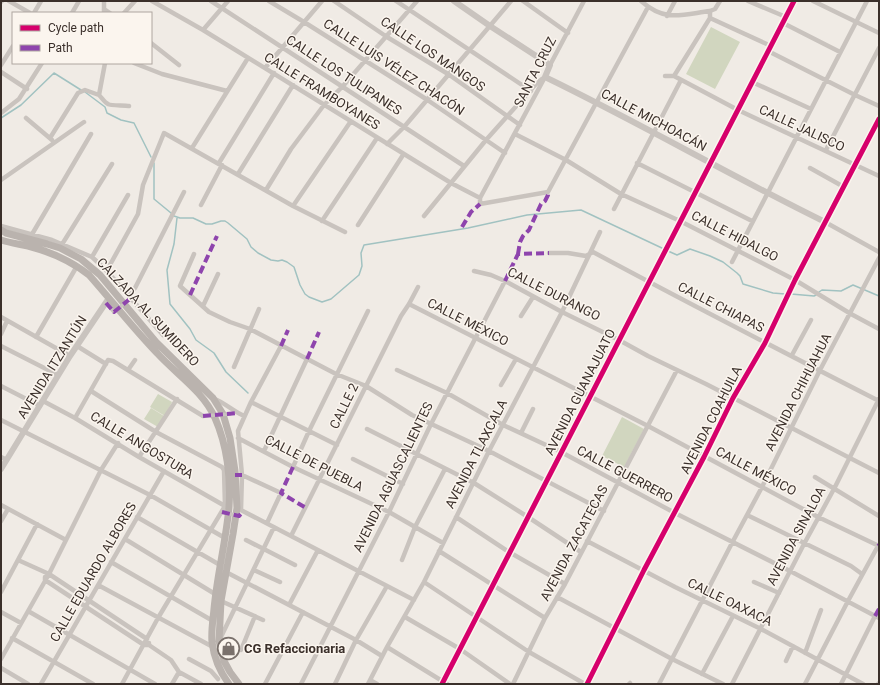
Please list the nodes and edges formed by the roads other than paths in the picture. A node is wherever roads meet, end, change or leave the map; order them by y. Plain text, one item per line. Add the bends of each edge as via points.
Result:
1 (9, 1) edge
2 (41, 1) edge
3 (79, 1) edge
4 (104, 1) edge
5 (135, 1) edge
6 (152, 1) edge
7 (211, 1) edge
8 (228, 1) edge
9 (269, 1) edge
10 (322, 1) edge
11 (334, 1) edge
12 (396, 1) edge
13 (417, 1) edge
14 (454, 1) edge
15 (510, 1) edge
16 (523, 1) edge
17 (584, 1) edge
18 (641, 1) edge
19 (675, 1) edge
20 (720, 1) edge
21 (748, 1) edge
22 (794, 1) edge
23 (813, 1) edge
24 (867, 1) edge
25 (648, 7) junction
26 (222, 8) junction
27 (410, 10) junction
28 (104, 11) edge
29 (710, 11) junction
30 (28, 12) edge
31 (35, 12) edge
32 (73, 12) edge
33 (125, 12) edge
34 (667, 16) junction
35 (786, 17) junction
36 (710, 18) junction
37 (304, 22) junction
38 (783, 22) junction
39 (855, 22) junction
40 (490, 26) junction
41 (203, 30) junction
42 (568, 32) junction
43 (879, 33) edge
44 (387, 37) junction
45 (152, 44) edge
46 (12, 48) edge
47 (283, 48) junction
48 (769, 48) junction
49 (879, 48) edge
50 (469, 49) junction
51 (840, 52) junction
52 (248, 58) junction
53 (365, 61) junction
54 (41, 64) edge
55 (105, 64) edge
56 (137, 64) edge
57 (1, 65) edge
58 (179, 65) dead end
59 (550, 65) junction
60 (266, 68) junction
61 (1, 72) edge
62 (274, 74) junction
63 (448, 74) junction
64 (665, 76) dead end
65 (674, 76) junction
66 (545, 77) junction
67 (681, 80) junction
68 (826, 80) junction
69 (752, 82) junction
70 (293, 85) junction
71 (343, 86) junction
72 (27, 89) junction
73 (227, 91) junction
74 (530, 91) junction
75 (536, 94) junction
76 (99, 95) junction
77 (855, 95) junction
78 (426, 99) junction
79 (597, 102) junction
80 (324, 105) junction
81 (128, 106) dead end
82 (879, 106) edge
83 (811, 109) junction
84 (738, 110) junction
85 (1, 113) edge
86 (506, 117) junction
87 (26, 118) dead end
88 (879, 119) edge
89 (351, 121) junction
90 (84, 122) dead end
91 (520, 125) junction
92 (404, 127) junction
93 (653, 133) junction
94 (91, 134) dead end
95 (515, 134) junction
96 (50, 138) junction
97 (377, 138) junction
98 (797, 138) junction
99 (486, 140) junction
100 (55, 143) junction
101 (388, 144) junction
102 (192, 148) junction
103 (826, 150) junction
104 (505, 153) junction
105 (403, 155) junction
106 (566, 160) junction
107 (637, 163) junction
108 (711, 163) junction
109 (112, 164) dead end
110 (221, 164) junction
111 (464, 166) junction
112 (855, 166) junction
113 (810, 168) dead end
114 (238, 174) junction
115 (879, 176) edge
116 (1, 180) edge
117 (451, 183) junction
118 (844, 187) junction
119 (266, 190) junction
120 (184, 192) dead end
121 (695, 192) junction
122 (766, 193) junction
123 (621, 194) junction
124 (128, 195) dead end
125 (480, 198) junction
126 (201, 206) dead end
127 (294, 206) junction
128 (614, 209) dead end
129 (424, 216) dead end
130 (680, 220) junction
131 (322, 221) junction
132 (752, 221) junction
133 (825, 222) junction
134 (358, 225) dead end
135 (1, 226) edge
136 (4, 232) edge
137 (345, 232) dead end
138 (600, 232) dead end
139 (30, 236) junction
140 (1, 240) edge
141 (61, 246) junction
142 (737, 250) junction
143 (879, 252) edge
144 (549, 253) dead end
145 (194, 254) dead end
146 (590, 254) junction
147 (92, 257) junction
148 (879, 258) edge
149 (732, 262) dead end
150 (77, 266) junction
151 (106, 270) junction
152 (474, 271) dead end
153 (218, 274) dead end
154 (795, 280) junction
155 (505, 281) junction
156 (650, 282) junction
157 (418, 287) dead end
158 (533, 296) junction
159 (130, 297) junction
160 (108, 301) junction
161 (409, 304) junction
162 (203, 306) junction
163 (259, 309) dead end
164 (368, 311) dead end
165 (562, 312) junction
166 (851, 314) junction
167 (521, 316) dead end
168 (1, 317) edge
169 (811, 320) dead end
170 (7, 321) junction
171 (250, 329) junction
172 (879, 329) edge
173 (1, 334) edge
174 (163, 335) dead end
175 (36, 337) junction
176 (476, 338) junction
177 (619, 340) junction
178 (765, 343) junction
179 (1, 346) edge
180 (77, 346) junction
181 (281, 346) junction
182 (792, 355) junction
183 (70, 356) junction
184 (307, 359) junction
185 (516, 359) junction
186 (135, 360) dead end
187 (107, 362) junction
188 (234, 367) dead end
189 (533, 368) junction
190 (128, 370) junction
191 (397, 370) dead end
192 (677, 370) junction
193 (820, 370) junction
194 (336, 374) junction
195 (58, 375) junction
196 (501, 385) dead end
197 (1, 386) edge
198 (366, 386) junction
199 (91, 391) junction
200 (447, 393) junction
201 (590, 397) junction
202 (213, 398) junction
203 (733, 398) junction
204 (177, 399) junction
205 (879, 400) edge
206 (251, 402) junction
207 (42, 403) junction
208 (533, 409) dead end
209 (238, 413) junction
210 (203, 416) joint
211 (244, 416) junction
212 (280, 416) junction
213 (75, 418) junction
214 (1, 420) edge
215 (431, 424) junction
216 (503, 425) junction
217 (648, 426) junction
218 (791, 428) junction
219 (367, 429) dead end
220 (309, 431) junction
221 (25, 432) junction
222 (156, 432) junction
223 (521, 433) junction
224 (238, 438) junction
225 (118, 443) junction
226 (337, 445) junction
227 (264, 451) junction
228 (489, 451) junction
229 (562, 452) junction
230 (417, 455) junction
231 (139, 457) junction
232 (704, 457) junction
233 (848, 458) junction
234 (4, 459) edge
235 (353, 459) dead end
236 (293, 468) junction
237 (1, 469) edge
238 (445, 469) junction
239 (101, 470) junction
240 (164, 471) junction
241 (879, 473) edge
242 (242, 475) junction
243 (815, 477) dead end
244 (320, 480) junction
245 (546, 481) junction
246 (619, 482) junction
247 (403, 484) junction
248 (474, 484) junction
249 (762, 487) junction
250 (835, 488) junction
251 (150, 495) junction
252 (1, 505) edge
253 (227, 506) junction
254 (8, 508) junction
255 (240, 510) junction
256 (604, 511) junction
257 (222, 512) junction
258 (389, 512) junction
259 (675, 513) junction
260 (747, 515) junction
261 (879, 516) edge
262 (137, 517) junction
263 (456, 517) junction
264 (528, 517) junction
265 (818, 517) junction
266 (1, 521) edge
267 (267, 523) junction
268 (37, 524) junction
269 (274, 527) junction
270 (415, 527) junction
271 (210, 529) junction
272 (291, 536) junction
273 (225, 538) junction
274 (125, 539) junction
275 (66, 540) junction
276 (246, 540) dead end
277 (587, 541) junction
278 (443, 543) junction
279 (732, 543) junction
280 (804, 544) junction
281 (879, 546) edge
282 (263, 549) junction
283 (318, 550) junction
284 (439, 550) junction
285 (197, 551) junction
286 (509, 552) junction
287 (581, 552) junction
288 (18, 560) junction
289 (402, 560) dead end
290 (111, 562) junction
291 (220, 565) junction
292 (294, 565) dead end
293 (254, 570) junction
294 (644, 570) junction
295 (359, 571) junction
296 (790, 571) junction
297 (226, 572) junction
298 (46, 574) junction
299 (184, 574) junction
300 (862, 574) junction
301 (45, 580) junction
302 (280, 582) dead end
303 (424, 582) junction
304 (754, 582) dead end
305 (98, 584) junction
306 (247, 584) junction
307 (565, 584) junction
308 (493, 585) junction
309 (387, 586) junction
310 (1, 592) edge
311 (779, 593) junction
312 (215, 594) junction
313 (172, 596) junction
314 (557, 597) junction
315 (414, 600) junction
316 (89, 601) junction
317 (221, 601) junction
318 (702, 601) junction
319 (848, 601) junction
320 (290, 605) junction
321 (86, 606) junction
322 (236, 608) junction
323 (821, 610) dead end
324 (28, 611) junction
325 (1, 612) edge
326 (304, 612) junction
327 (255, 616) junction
328 (733, 616) junction
329 (405, 617) junction
330 (877, 617) edge
331 (158, 618) junction
332 (476, 618) junction
333 (545, 618) junction
334 (263, 620) dead end
335 (213, 621) junction
336 (21, 623) junction
337 (330, 627) junction
338 (615, 628) junction
339 (761, 629) junction
340 (70, 634) junction
341 (12, 638) junction
342 (147, 639) junction
343 (356, 640) junction
344 (219, 641) junction
345 (147, 645) junction
346 (793, 646) junction
347 (213, 647) junction
348 (387, 647) junction
349 (460, 649) junction
350 (241, 650) dead end
351 (529, 652) junction
352 (804, 653) junction
353 (382, 656) junction
354 (1, 659) edge
355 (189, 659) dead end
356 (672, 659) junction
357 (818, 659) junction
358 (786, 661) dead end
359 (53, 663) junction
360 (1, 668) edge
361 (130, 670) junction
362 (179, 672) junction
363 (702, 674) junction
364 (846, 674) junction
365 (220, 676) junction
366 (369, 682) edge
367 (444, 683) edge
368 (28, 684) edge
369 (41, 684) edge
370 (93, 684) edge
371 (122, 684) edge
372 (155, 684) edge
373 (172, 684) edge
374 (201, 684) edge
375 (215, 684) edge
376 (229, 684) edge
377 (239, 684) edge
378 (265, 684) edge
379 (301, 684) edge
380 (335, 684) edge
381 (377, 684) edge
382 (511, 684) edge
383 (586, 684) edge
384 (659, 684) edge
385 (723, 684) edge
386 (732, 684) edge
387 (806, 684) edge
388 (841, 684) edge
389 (863, 684) edge

1 - 30 street
2 - 31 street
3 - 32 street
4 - 28 street
5 - 33 street
6 - 41 street, CALLE FRAMBOYANES
7 - 26 street, CALLE LOS TULIPANES
8 - 26 street
9 - 37 street, CALLE LUIS VÉLEZ CHACÓN
10 - 37 street
11 - 44 street, CALLE LOS MANGOS
12 - 27 street
13 - 27 street
14 - 40 street
15 - 40 street
16 - 42 street
17 - 42 street, SANTA CRUZ
18 - 25 street
19 - 34 street
20 - 29 street via 715,9
21 - 35 street
22 - 35 street, AVENIDA GUANAJUATO
23 - 39 street
24 - 39 street
25 - 34 street
25 - 79 street
26 - 41 street
26 - 47 street, CALLE LOS TULIPANES
27 - 44 street
27 - 50 street
29 - 34 street
29 - 36 street
35 - 38 street, AVENIDA GUANAJUATO
36 - 48 street
36 - 65 street
37 - 47 street
37 - 53 street, CALLE LUIS VÉLEZ CHACÓN
38 - 48 street, AVENIDA GUANAJUATO
38 - 51 street
39 - 43 street
39 - 51 street
40 - 50 street
40 - 59 street
41 - 52 street, CALLE FRAMBOYANES
42 - 59 street, SANTA CRUZ
44 - 53 street
44 - 63 street, CALLE LOS MANGOS
45 - 58 street
46 - 57 street
47 - 60 street
47 - 71 street, CALLE LOS TULIPANES
48 - 68 street
48 - 69 street, AVENIDA GUANAJUATO
49 - 77 street
50 - 63 street
50 - 74 street
51 - 68 street
52 - 60 street, CALLE FRAMBOYANES
52 - 73 street
53 - 71 street
53 - 78 street, CALLE LUIS VÉLEZ CHACÓN
54 - 72 street
55 - 76 street
56 - 73 street via 162,74
59 - 66 street, SANTA CRUZ
60 - 62 street, CALLE FRAMBOYANES
61 - 72 street
62 - 70 street, CALLE FRAMBOYANES
62 - 110 street
63 - 78 street
63 - 86 street, CALLE LOS MANGOS
64 - 65 street
65 - 67 street, CALLE JALISCO
66 - 74 street
66 - 75 street, SANTA CRUZ
66 - 79 street, CALLE MICHOACÁN
67 - 84 street, CALLE JALISCO
67 - 93 street
68 - 77 street
68 - 83 street
69 - 83 street
69 - 84 street, AVENIDA GUANAJUATO
70 - 80 street, CALLE FRAMBOYANES
70 - 114 street
71 - 80 street
71 - 92 street, CALLE LOS TULIPANES
72 - 85 street via 19,100
73 - 102 street
74 - 75 street
74 - 86 street
75 - 91 street, SANTA CRUZ
76 - 81 street via 111,106
76 - 96 street via 85,90 78,93
77 - 82 street
77 - 103 street
78 - 92 street
78 - 99 street, CALLE LUIS VÉLEZ CHACÓN
79 - 93 street, CALLE MICHOACÁN
79 - 106 street
80 - 89 street, CALLE FRAMBOYANES
80 - 119 street
83 - 98 street
84 - 98 street, CALLE JALISCO
84 - 108 street, AVENIDA GUANAJUATO
86 - 91 street, CALLE LOS MANGOS
86 - 99 street
87 - 96 street
88 - 112 street, AVENIDA COAHUILA
89 - 97 street, CALLE FRAMBOYANES
89 - 127 street
90 - 100 street
91 - 95 street, SANTA CRUZ
92 - 101 street
92 - 111 street, CALLE LOS TULIPANES
93 - 107 street
93 - 108 street, CALLE MICHOACÁN
94 - 139 street
95 - 104 street, SANTA CRUZ
95 - 106 street, CALLE HIDALGO
96 - 100 street
97 - 101 street, CALLE FRAMBOYANES
97 - 131 street
98 - 103 street, CALLE JALISCO
98 - 122 street
99 - 104 street, CALLE LUIS VÉLEZ CHACÓN
99 - 111 street
100 - 116 street
101 - 105 street, CALLE FRAMBOYANES
102 - 110 street
102 - 151 street via 164,132 143,185 138,214
103 - 112 street, CALLE JALISCO
104 - 125 street, SANTA CRUZ
105 - 117 street, CALLE FRAMBOYANES
105 - 134 street
106 - 123 street, CALLE HIDALGO
106 - 125 street via 548,192 480,204
107 - 121 street
107 - 123 street
108 - 121 street, AVENIDA GUANAJUATO
108 - 122 street, CALLE MICHOACÁN
109 - 141 street
110 - 114 street
110 - 126 street
111 - 117 street
112 - 115 street, CALLE JALISCO
112 - 118 street, AVENIDA COAHUILA
113 - 118 street
114 - 119 street
117 - 125 street, CALLE FRAMBOYANES
117 - 129 street
118 - 133 street, AVENIDA COAHUILA
119 - 127 street
120 - 159 street
121 - 130 street, AVENIDA GUANAJUATO
121 - 132 street
122 - 132 street
122 - 133 street, CALLE MICHOACÁN
123 - 128 street
123 - 130 street, CALLE HIDALGO
124 - 147 street
127 - 131 street
130 - 142 street, CALLE HIDALGO
130 - 156 street, AVENIDA GUANAJUATO
131 - 137 street
132 - 142 street
133 - 143 street, CALLE MICHOACÁN
133 - 154 street, AVENIDA COAHUILA
135 - 139 street
136 - 139 main road, CALZADA AL SUMIDERO
138 - 146 street, AVENIDA TLAXCALA
139 - 141 main road, CALZADA AL SUMIDERO
140 - 150 main road, CALZADA AL SUMIDERO via 49,252
141 - 147 street
141 - 202 main road, CALZADA AL SUMIDERO via 100,276 156,342
142 - 149 street
142 - 154 street, CALLE HIDALGO
144 - 146 street, CALLE CHIAPAS via 568,252 586,256
145 - 162 street via 180,286
146 - 156 street, CALLE CHIAPAS via 593,252
146 - 165 street, AVENIDA TLAXCALA
147 - 151 street
148 - 166 street, AVENIDA CHIHUAHUA
150 - 160 main road, CALZADA AL SUMIDERO via 89,275
150 - 175 street
151 - 159 street
152 - 155 street, CALLE DURANGO
153 - 162 street
154 - 166 street, CALLE HIDALGO
154 - 178 street, AVENIDA COAHUILA
155 - 158 street, CALLE DURANGO
155 - 176 street, AVENIDA AGUASCALIENTES
156 - 177 street, AVENIDA GUANAJUATO
156 - 178 street, CALLE CHIAPAS
157 - 161 street, CALLE 2
158 - 165 street, CALLE DURANGO
158 - 167 street
159 - 160 street, bridge via 114,312
159 - 174 street
160 - 180 street, AVENIDA ITZANTÚN
160 - 253 main road, CALZADA AL SUMIDERO via 190,384 215,417 227,462
161 - 176 street, CALLE MÉXICO
161 - 198 street, CALLE 2
162 - 171 street via 216,315
163 - 171 street
164 - 194 street
165 - 177 street, CALLE DURANGO
165 - 189 street, AVENIDA TLAXCALA
166 - 172 street, CALLE HIDALGO
166 - 193 street, AVENIDA CHIHUAHUA
168 - 170 street
169 - 182 street
170 - 173 street
170 - 175 street
171 - 181 street
171 - 188 street
175 - 183 street
176 - 185 street, CALLE MÉXICO
176 - 200 street, AVENIDA AGUASCALIENTES
177 - 192 street, CALLE DURANGO
177 - 201 street, AVENIDA GUANAJUATO
178 - 182 street, CALLE CHIAPAS
178 - 203 street, AVENIDA COAHUILA
179 - 195 street
180 - 183 street, AVENIDA ITZANTÚN
180 - 187 street
181 - 184 street
181 - 206 street
182 - 193 street, CALLE CHIAPAS
183 - 195 street, AVENIDA ITZANTÚN
184 - 194 street
184 - 212 street
185 - 189 street, CALLE MÉXICO
185 - 196 street
186 - 190 street
187 - 190 street via 113,361
187 - 199 street
189 - 201 street, CALLE MÉXICO
189 - 216 street, AVENIDA TLAXCALA
190 - 204 street
191 - 200 street, CALLE GUERRERO
192 - 203 street, CALLE DURANGO
192 - 217 street, AVENIDA ZACATECAS
193 - 205 street, CALLE CHIAPAS
193 - 218 street, AVENIDA CHIHUAHUA
194 - 198 street
194 - 220 street
195 - 207 street, AVENIDA ITZANTÚN
197 - 207 street, CALLE ANGOSTURA
198 - 215 street
198 - 226 street, CALLE 2
199 - 213 street
199 - 222 street
200 - 215 street, AVENIDA AGUASCALIENTES
200 - 216 street, CALLE GUERRERO
201 - 217 street, CALLE MÉXICO
201 - 229 street, AVENIDA GUANAJUATO
202 - 209 street via 224,402
202 - 255 main road, CALZADA AL SUMIDERO via 223,414 230,438
203 - 218 street, CALLE DURANGO
203 - 232 street, AVENIDA COAHUILA
204 - 210 street
204 - 222 street
205 - 233 street, AVENIDA SINALOA
206 - 211 street
206 - 212 street
207 - 213 street, CALLE ANGOSTURA
207 - 221 street, AVENIDA ITZANTÚN
208 - 223 street
209 - 210 street, bridge
209 - 211 street
211 - 224 street
212 - 220 street
212 - 227 street
213 - 225 street, CALLE ANGOSTURA
214 - 221 street
215 - 228 street
215 - 230 street, AVENIDA AGUASCALIENTES
216 - 223 street, CALLE GUERRERO
216 - 228 street, AVENIDA TLAXCALA
217 - 232 street, CALLE MÉXICO
217 - 246 street, AVENIDA ZACATECAS
218 - 233 street, CALLE DURANGO
218 - 249 street, AVENIDA CHIHUAHUA
219 - 230 street
220 - 226 street
220 - 236 street
221 - 234 street, AVENIDA ITZANTÚN
221 - 239 street
222 - 231 street
222 - 253 street via 222,467
223 - 229 street, CALLE GUERRERO
224 - 227 street, CALLE DE PUEBLA
224 - 242 street
225 - 231 street, CALLE ANGOSTURA
225 - 239 street
226 - 244 street, CALLE 2
227 - 236 street, CALLE DE PUEBLA
228 - 245 street
228 - 248 street, AVENIDA TLAXCALA
229 - 245 street, AVENIDA GUANAJUATO
229 - 246 street, CALLE GUERRERO
230 - 238 street
230 - 247 street, AVENIDA AGUASCALIENTES
231 - 240 street, CALLE ANGOSTURA
232 - 249 street, CALLE MÉXICO
232 - 259 street, AVENIDA COAHUILA
233 - 241 street, CALLE DURANGO
233 - 250 street, AVENIDA SINALOA
234 - 237 street, AVENIDA ITZANTÚN
235 - 247 street
236 - 244 street, CALLE DE PUEBLA
238 - 248 street
238 - 270 street
239 - 251 street
239 - 275 street
240 - 251 street, CALLE EDUARDO ALBORES
240 - 253 street, CALLE ANGOSTURA
242 - 255 street
242 - 267 street via 281,493
243 - 250 street
244 - 258 street, CALLE DE PUEBLA
244 - 272 street, CALLE 2
245 - 256 street
245 - 264 street, AVENIDA GUANAJUATO
246 - 256 street, AVENIDA ZACATECAS
246 - 259 street, CALLE GUERRERO
247 - 258 street, AVENIDA AGUASCALIENTES
248 - 263 street, AVENIDA TLAXCALA
248 - 264 street
249 - 260 street, AVENIDA CHIHUAHUA
249 - 265 street, CALLE MÉXICO
250 - 261 street
250 - 265 street, AVENIDA SINALOA
251 - 262 street, CALLE EDUARDO ALBORES
251 - 271 street
252 - 254 street
253 - 257 street
253 - 273 main road, CALZADA AL SUMIDERO
254 - 266 street
254 - 268 street
255 - 257 street, bridge via 239,516
255 - 267 street
255 - 297 main road, CALZADA AL SUMIDERO
256 - 277 street, AVENIDA ZACATECAS
257 - 271 street
258 - 270 street, CALLE DE PUEBLA
258 - 295 street, AVENIDA AGUASCALIENTES
259 - 279 street, CALLE GUERRERO
259 - 294 street, AVENIDA COAHUILA
260 - 279 street, AVENIDA CHIHUAHUA
260 - 280 street
262 - 274 street, CALLE EDUARDO ALBORES
262 - 285 street
263 - 278 street, AVENIDA TLAXCALA
263 - 286 street
264 - 286 street, AVENIDA GUANAJUATO
264 - 287 street
265 - 280 street, AVENIDA SINALOA
265 - 281 street, CALLE MÉXICO
267 - 269 street
268 - 275 street
268 - 288 street
269 - 272 street
269 - 282 street
270 - 278 street, CALLE DE PUEBLA
270 - 289 street
271 - 273 street
271 - 285 street
272 - 283 street
273 - 291 main road, CALZADA AL SUMIDERO
274 - 290 street, CALLE EDUARDO ALBORES
274 - 299 street
275 - 298 street
276 - 282 street
277 - 287 street, AVENIDA ZACATECAS
277 - 294 street, CALLE OAXACA
278 - 284 street, AVENIDA TLAXCALA
279 - 296 street, CALLE GUERRERO
279 - 318 street, AVENIDA CHIHUAHUA
280 - 296 street, AVENIDA SINALOA
280 - 300 street
281 - 300 street
282 - 292 street
282 - 293 street
283 - 295 street
283 - 320 street
284 - 303 street, AVENIDA TLAXCALA
284 - 308 street
285 - 291 street
285 - 299 street
286 - 307 street
286 - 308 street, AVENIDA GUANAJUATO
287 - 307 street, AVENIDA ZACATECAS
288 - 298 street
288 - 310 street
290 - 305 street, CALLE EDUARDO ALBORES
290 - 313 street
291 - 312 main road, CALZADA AL SUMIDERO
293 - 302 street
293 - 306 street
294 - 318 street, CALLE OAXACA
294 - 338 street, AVENIDA COAHUILA
295 - 309 street
295 - 337 street, AVENIDA AGUASCALIENTES
296 - 311 street, AVENIDA SINALOA
296 - 319 street, CALLE GUERRERO
297 - 306 street
297 - 317 main road, CALZADA AL SUMIDERO
298 - 301 street
298 - 316 street
299 - 312 street
299 - 313 street
300 - 319 street
301 - 321 street
301 - 324 street
303 - 315 street, AVENIDA TLAXCALA
303 - 332 street
304 - 311 street
305 - 316 street, CALLE EDUARDO ALBORES
305 - 331 street
306 - 320 street
306 - 322 street
307 - 314 street, AVENIDA ZACATECAS
308 - 332 street, AVENIDA GUANAJUATO
308 - 333 street
309 - 315 street
309 - 343 street
311 - 339 street, AVENIDA SINALOA
312 - 335 main road, CALZADA AL SUMIDERO
313 - 331 street
313 - 335 street
314 - 333 street, AVENIDA ZACATECAS
314 - 338 street
315 - 329 street, AVENIDA TLAXCALA
316 - 321 street, CALLE EDUARDO ALBORES
316 - 342 street
317 - 322 street
317 - 344 main road, CALZADA AL SUMIDERO
318 - 328 street, CALLE OAXACA
318 - 356 street, AVENIDA CHIHUAHUA
319 - 330 street, CALLE GUERRERO
319 - 357 street
320 - 326 street
321 - 340 street, CALLE EDUARDO ALBORES
321 - 345 street
322 - 327 street
322 - 344 street
323 - 352 street
324 - 336 street
324 - 340 street
325 - 336 street
326 - 337 street
326 - 378 street
327 - 334 street
327 - 350 street
328 - 339 street, CALLE OAXACA
328 - 363 street
329 - 348 street, AVENIDA TLAXCALA
329 - 349 street
330 - 364 street
331 - 342 street
331 - 347 street
332 - 349 street, AVENIDA GUANAJUATO
332 - 351 street
333 - 351 street, AVENIDA ZACATECAS
335 - 347 main road, CALZADA AL SUMIDERO
336 - 341 street
337 - 343 street
337 - 379 street, AVENIDA AGUASCALIENTES
338 - 356 street
338 - 383 street, AVENIDA COAHUILA
339 - 346 street, CALLE OAXACA
339 - 386 street, AVENIDA SINALOA
340 - 359 street, CALLE EDUARDO ALBORES
340 - 361 street
341 - 354 street
341 - 359 street
342 - 345 street
343 - 353 street
343 - 380 street
344 - 377 main road, CALZADA AL SUMIDERO via 227,666
345 - 361 street
345 - 362 street via 171,660
346 - 352 street, CALLE OAXACA
346 - 358 street
347 - 365 main road, CALZADA AL SUMIDERO
348 - 353 street, AVENIDA TLAXCALA
348 - 367 street
349 - 367 street, AVENIDA GUANAJUATO
349 - 382 street
351 - 382 street, AVENIDA ZACATECAS
351 - 383 street
352 - 357 street, CALLE OAXACA
353 - 366 street, AVENIDA TLAXCALA
355 - 365 street
356 - 363 street
356 - 384 street, AVENIDA CHIHUAHUA
357 - 364 street, CALLE OAXACA
357 - 387 street
359 - 369 street, CALLE EDUARDO ALBORES
359 - 370 street
360 - 368 street
361 - 371 street
361 - 372 street
362 - 373 street
362 - 374 street
363 - 385 street
364 - 388 street
364 - 389 street, CALLE OAXACA
365 - 375 street
365 - 376 main road, CALZADA AL SUMIDERO
366 - 381 street

